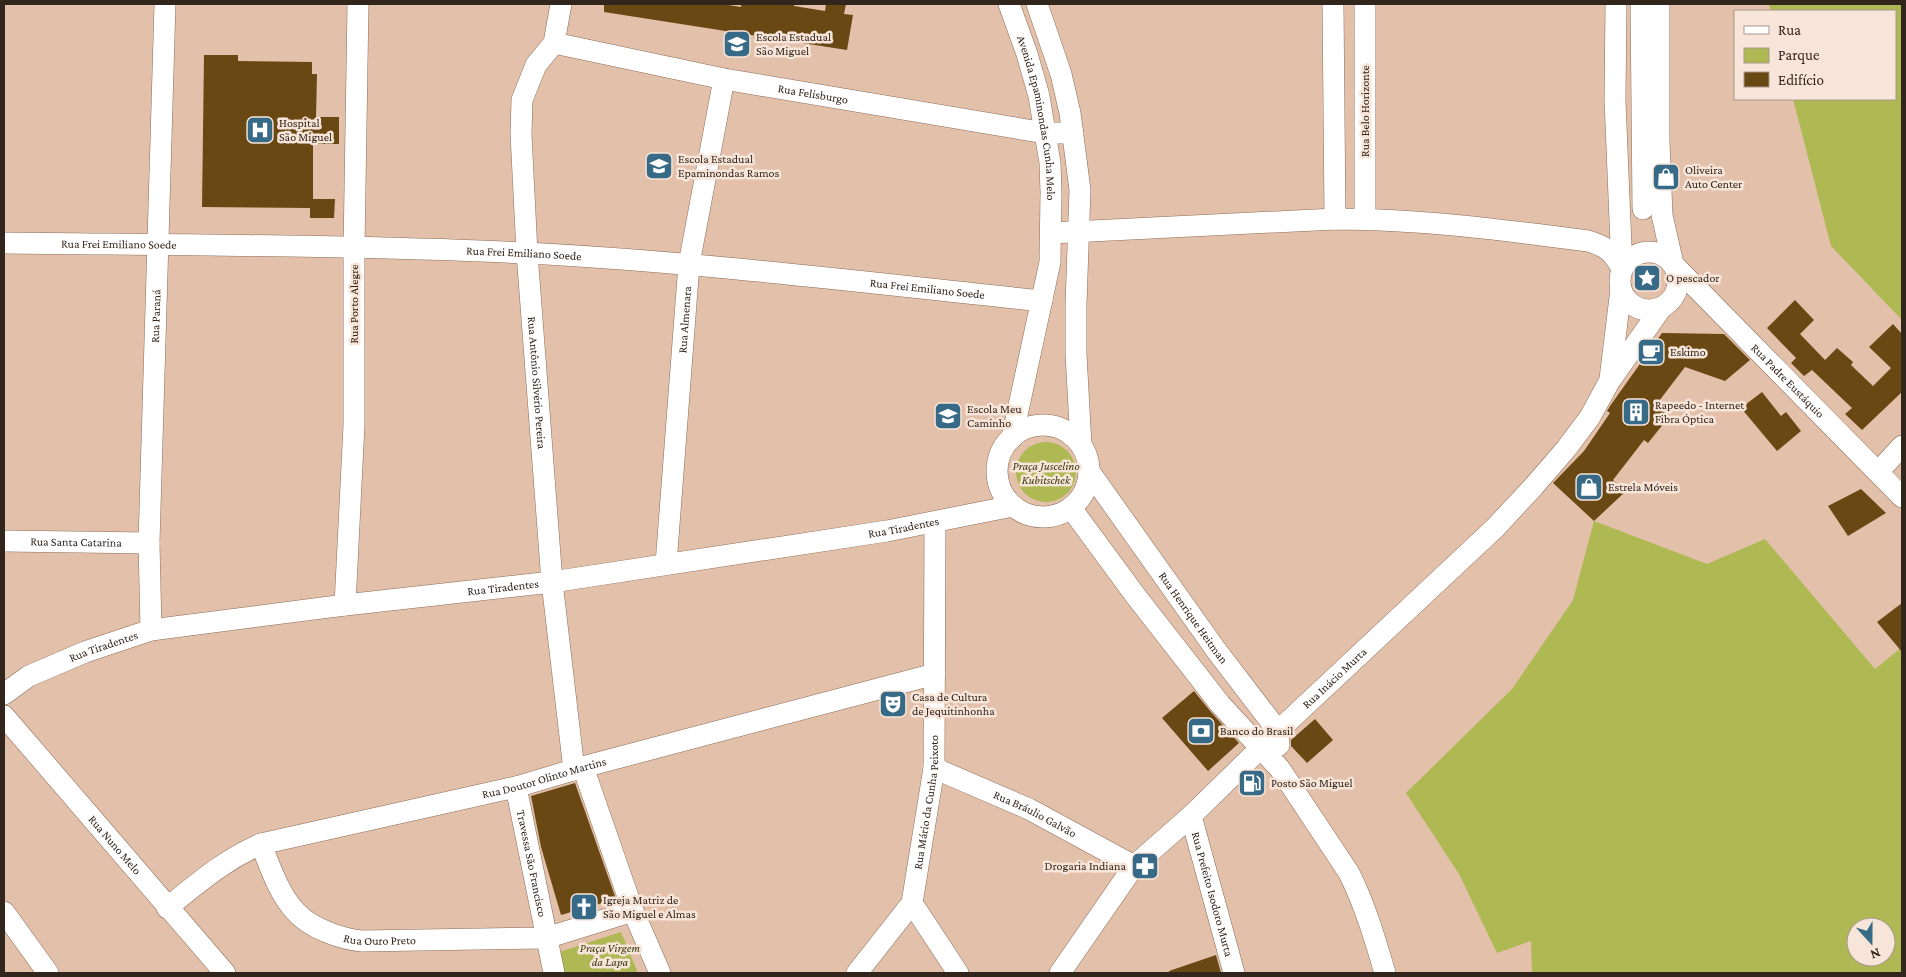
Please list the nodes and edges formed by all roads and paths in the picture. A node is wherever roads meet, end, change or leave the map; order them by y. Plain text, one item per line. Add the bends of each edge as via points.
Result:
1 (165, 4) edge
2 (358, 4) edge
3 (561, 4) edge
4 (1010, 4) edge
5 (1037, 4) edge
6 (1333, 4) edge
7 (1365, 4) edge
8 (1616, 4) edge
9 (1634, 4) edge
10 (1641, 4) edge
11 (1659, 4) edge
12 (554, 43) junction
13 (724, 79) junction
14 (1615, 101) junction
15 (1659, 101) junction
16 (1045, 133) junction
17 (1073, 133) junction
18 (1335, 219) junction
19 (1365, 219) junction
20 (1080, 232) junction
21 (1051, 233) junction
22 (4, 243) edge
23 (159, 245) junction
24 (354, 249) junction
25 (527, 253) junction
26 (689, 264) junction
27 (1673, 264) junction
28 (1621, 279) junction
29 (1042, 301) junction
30 (1662, 307) junction
31 (1609, 382) junction
32 (1012, 438) junction
33 (1081, 445) junction
34 (1902, 446) edge
35 (1089, 471) junction
36 (1878, 472) junction
37 (1902, 497) edge
38 (1013, 506) junction
39 (1071, 508) junction
40 (935, 522) junction
41 (4, 541) edge
42 (149, 543) junction
43 (666, 564) junction
44 (552, 582) junction
45 (345, 605) junction
46 (150, 630) junction
47 (935, 674) junction
48 (4, 694) edge
49 (4, 716) edge
50 (1278, 731) junction
51 (1260, 748) junction
52 (578, 768) junction
53 (934, 768) junction
54 (1280, 769) junction
55 (516, 787) junction
56 (1191, 816) junction
57 (261, 844) junction
58 (1134, 866) junction
59 (912, 903) junction
60 (167, 908) junction
61 (633, 911) junction
62 (4, 912) edge
63 (546, 938) junction
64 (48, 973) edge
65 (225, 973) edge
66 (554, 973) edge
67 (660, 973) edge
68 (857, 973) edge
69 (958, 973) edge
70 (1060, 973) edge
71 (1234, 973) edge
72 (1385, 973) edge

1 - 23 street, Rua Paraná
2 - 24 street, Rua Porto Alegre
3 - 12 street, Rua Antônio Silvério Pereira
4 - 16 street, Avenida Epaminondas Cunha Melo via 1039,96
5 - 17 street via 1061,74
6 - 18 street
7 - 19 street, Rua Belo Horizonte
8 - 14 street
9 - 10 street via 1640,209
11 - 15 street
12 - 13 street, Rua Felisburgo
12 - 25 street, Rua Antônio Silvério Pereira via 536,65 522,100
13 - 16 street, Rua Felisburgo
13 - 26 street, Rua Almenara
14 - 15 street
14 - 28 street
15 - 27 street via 1662,215
16 - 17 street, Rua Felisburgo
16 - 21 street, Avenida Epaminondas Cunha Melo via 1050,164
17 - 20 street via 1080,190
18 - 19 street
18 - 20 street
19 - 28 street via 1479,226 1588,241 1603,245 1616,257
20 - 21 street
20 - 33 street via 1076,315
21 - 29 street via 1050,262
22 - 23 street, Rua Frei Emiliano Soede
23 - 24 street, Rua Frei Emiliano Soede
23 - 42 street, Rua Paraná
24 - 25 street, Rua Frei Emiliano Soede
24 - 45 street, Rua Porto Alegre via 354,425
25 - 26 street, Rua Frei Emiliano Soede
25 - 44 street, Rua Antônio Silvério Pereira
26 - 29 street, Rua Frei Emiliano Soede
26 - 43 street, Rua Almenara
27 - 28 street via 1661,254 1636,254 1628,260
27 - 30 street via 1677,273 1676,292
27 - 36 street, Rua Padre Eustáquio
28 - 30 street via 1625,298 1638,307 1652,310
28 - 31 street
29 - 32 street
30 - 31 street
31 - 50 street, Rua Inácio Murta via 1590,417 1566,449 1495,528
32 - 33 street via 1025,429 1056,427
32 - 38 street via 1000,457 998,480 1003,494
33 - 35 street
34 - 36 street
35 - 39 street via 1088,485
35 - 50 street, Rua Henrique Heitman via 1216,650
36 - 37 street, Rua Padre Eustáquio
38 - 39 street via 1026,514 1042,517 1057,515
38 - 40 street, Rua Tiradentes
39 - 51 street via 1195,673
40 - 43 street, Rua Tiradentes
40 - 47 street, Rua Mário da Cunha Peixoto
41 - 42 street, Rua Santa Catarina
42 - 46 street, Rua Paraná
43 - 44 street, Rua Tiradentes
44 - 45 street, Rua Tiradentes
44 - 52 street, Rua Antônio Silvério Pereira
45 - 46 street, Rua Tiradentes
46 - 48 street, Rua Tiradentes via 37,672
47 - 52 street, Rua Doutor Olinto Martins
47 - 53 street, Rua Mário da Cunha Peixoto
49 - 60 street, Rua Nuno Melo
50 - 51 street, Rua Inácio Murta
50 - 54 street
51 - 54 street
51 - 56 street, Rua Inácio Murta
52 - 55 street, Rua Doutor Olinto Martins
52 - 61 street
53 - 58 street, Rua Bráulio Galvão via 1029,809
53 - 59 street, Rua Mário da Cunha Peixoto
54 - 72 street via 1355,885
55 - 57 street, Rua Doutor Olinto Martins
55 - 63 street, Travessa São Francisco
56 - 58 street, Rua Inácio Murta
56 - 71 street, Rua Prefeito Isodoro Murta
57 - 60 street, Rua Doutor Olinto Martins via 224,863
57 - 63 street, Rua Ouro Preto via 288,902 297,913 331,934 362,941
58 - 70 street, Rua Inácio Murta
59 - 68 street, Rua Mário da Cunha Peixoto
59 - 69 street
60 - 65 street, Rua Nuno Melo
61 - 63 street
61 - 67 street
62 - 64 street
63 - 66 street, Travessa São Francisco

